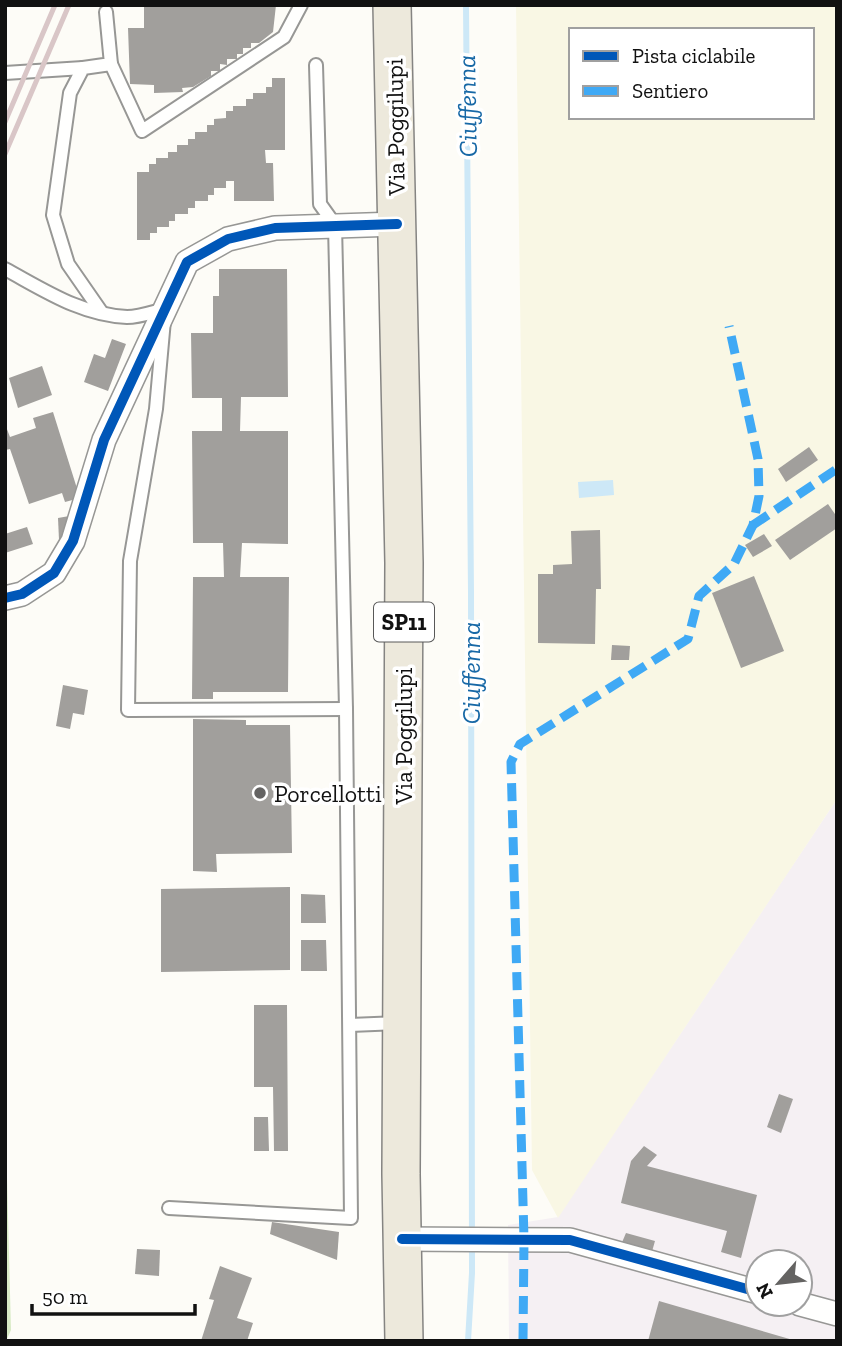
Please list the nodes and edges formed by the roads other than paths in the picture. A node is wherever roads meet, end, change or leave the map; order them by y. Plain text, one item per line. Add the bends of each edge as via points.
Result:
1 (301, 5) edge
2 (392, 5) edge
3 (106, 12) dead end
4 (111, 64) junction
5 (316, 65) dead end
6 (83, 68) junction
7 (5, 74) edge
8 (397, 224) junction
9 (335, 225) junction
10 (5, 269) edge
11 (165, 309) junction
12 (102, 313) junction
13 (5, 598) edge
14 (346, 709) junction
15 (401, 1023) junction
16 (350, 1025) junction
17 (169, 1208) dead end
18 (413, 1239) junction
19 (744, 1288) edge
20 (814, 1308) edge
21 (837, 1314) edge
22 (404, 1341) edge

1 - 4 lane via 285,37 142,131
2 - 8 main road, Via Poggilupi / SP11
3 - 4 lane
4 - 6 lane
5 - 9 lane via 320,204
6 - 7 lane
6 - 12 lane via 70,93 53,215 68,264
8 - 9 street
8 - 15 main road, Via Poggilupi / SP11 via 404,564
9 - 11 street via 275,228 228,239 205,250 187,262
9 - 14 lane
10 - 12 lane via 68,303
11 - 12 lane via 129,317
11 - 13 street via 104,440 73,541 54,573 22,594
11 - 14 lane via 156,409 130,561 128,710
14 - 16 lane
15 - 16 lane
15 - 18 main road, Via Poggilupi / SP11
16 - 17 lane via 351,1218
18 - 19 street via 570,1240
18 - 22 main road, Via Poggilupi / SP11
20 - 21 street

